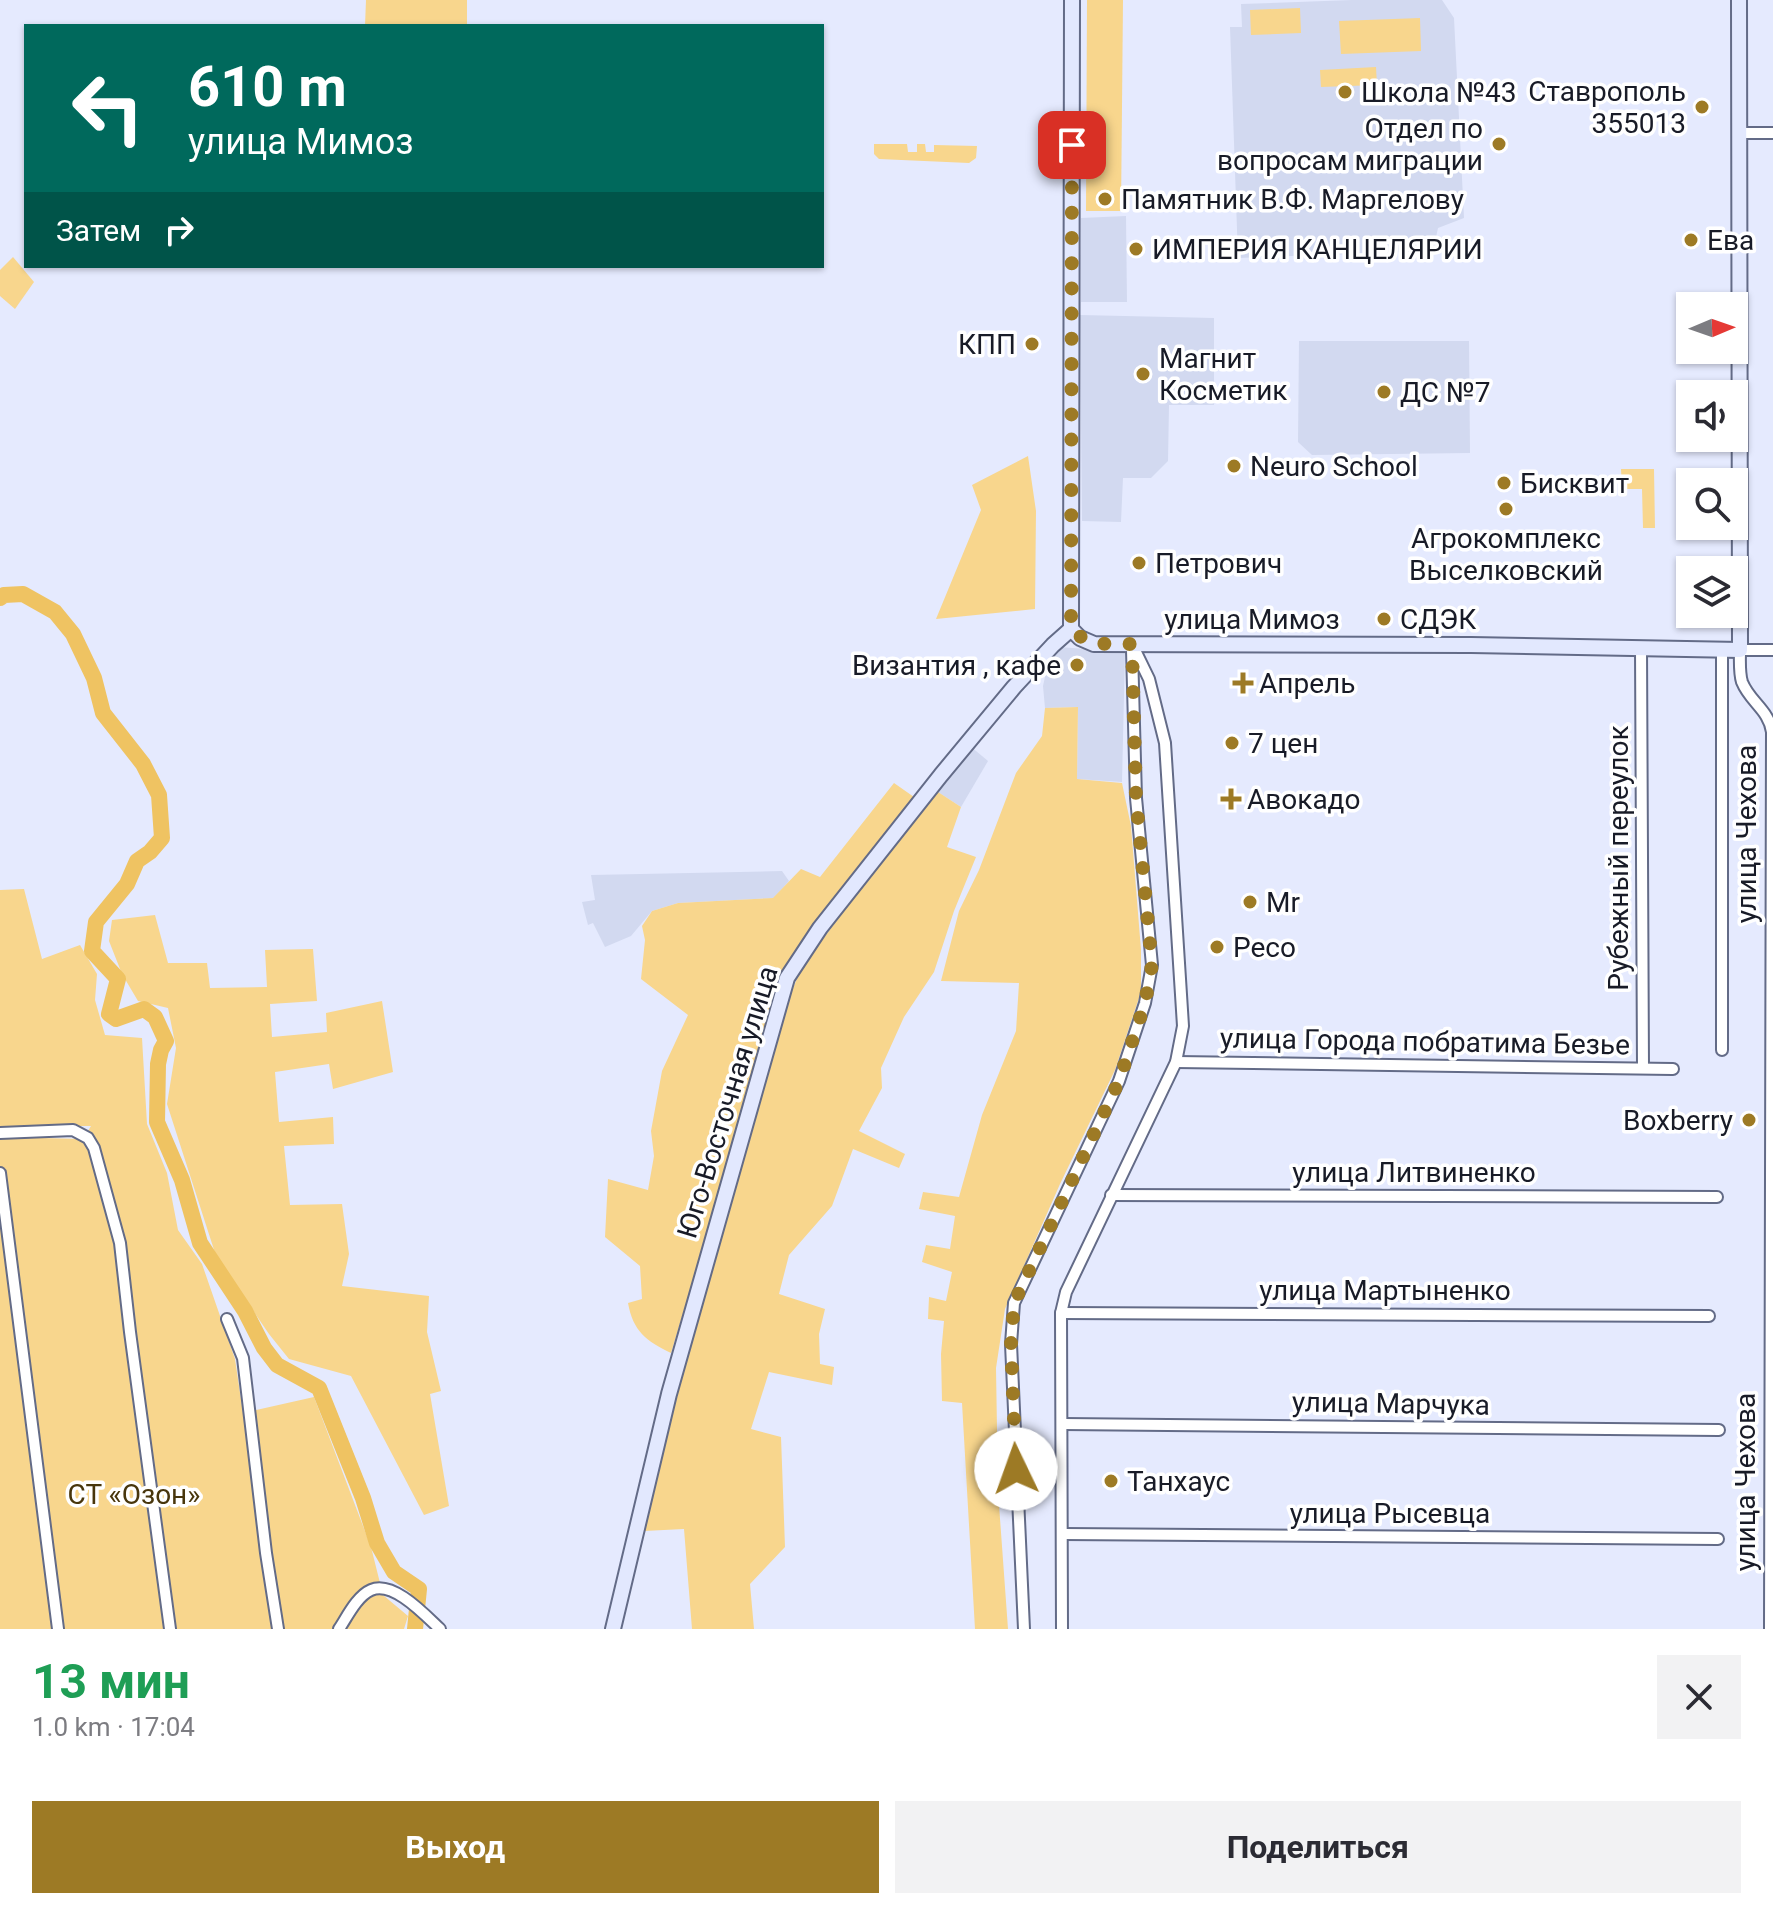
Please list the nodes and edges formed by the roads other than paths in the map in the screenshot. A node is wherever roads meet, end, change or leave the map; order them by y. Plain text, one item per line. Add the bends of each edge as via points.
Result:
1 (1072, 0) edge
2 (1739, 0) edge
3 (1738, 133) junction
4 (1773, 133) edge
5 (1071, 629) junction
6 (1132, 644) junction
7 (1641, 648) junction
8 (1722, 650) junction
9 (1740, 650) junction
10 (1773, 650) edge
11 (1772, 863) edge
12 (1722, 1050) dead end
13 (1176, 1062) junction
14 (1643, 1068) junction
15 (1673, 1069) dead end
16 (1772, 1074) edge
17 (0, 1133) edge
18 (0, 1173) edge
19 (1111, 1195) junction
20 (1717, 1197) dead end
21 (1772, 1303) edge
22 (1061, 1313) junction
23 (1709, 1316) dead end
24 (227, 1319) dead end
25 (1063, 1424) junction
26 (1719, 1430) dead end
27 (1063, 1534) junction
28 (1718, 1539) dead end
29 (58, 1629) edge
30 (170, 1629) edge
31 (278, 1629) edge
32 (339, 1629) edge
33 (440, 1629) edge
34 (613, 1629) edge
35 (1024, 1629) edge
36 (1062, 1629) edge
37 (1770, 1629) edge

1 - 5 street
2 - 3 street, улица Чехова
3 - 4 street
3 - 9 street, улица Чехова
5 - 6 street, улица Мимоз via 1094,644
5 - 34 street, Юго-Восточная улица via 1014,687 941,775 787,978 669,1394
6 - 7 street, улица Мимоз
6 - 13 street via 1149,679 1165,743 1183,1026
6 - 35 street via 1136,798 1152,965 1119,1081 1014,1303 1011,1344
7 - 8 street, улица Мимоз
7 - 14 street, Рубежный переулок
8 - 9 street, улица Мимоз
8 - 12 street
9 - 10 street, улица Мимоз
9 - 11 street, улица Чехова via 1743,684 1765,711 1772,732
11 - 16 street, улица Чехова
13 - 14 street, улица Города побратима Безье
13 - 19 street
14 - 15 street, улица Города побратима Безье
16 - 21 street, улица Чехова
17 - 30 street via 73,1130 94,1148 120,1243
18 - 29 street
19 - 20 street, улица Литвиненко
19 - 22 street
21 - 37 street, улица Чехова
22 - 23 street, улица Мартыненко
22 - 25 street
24 - 31 street via 243,1358
25 - 26 street, улица Марчука
25 - 27 street
27 - 28 street, улица Рысевца
27 - 36 street
32 - 33 street via 369,1590 379,1588 411,1602

